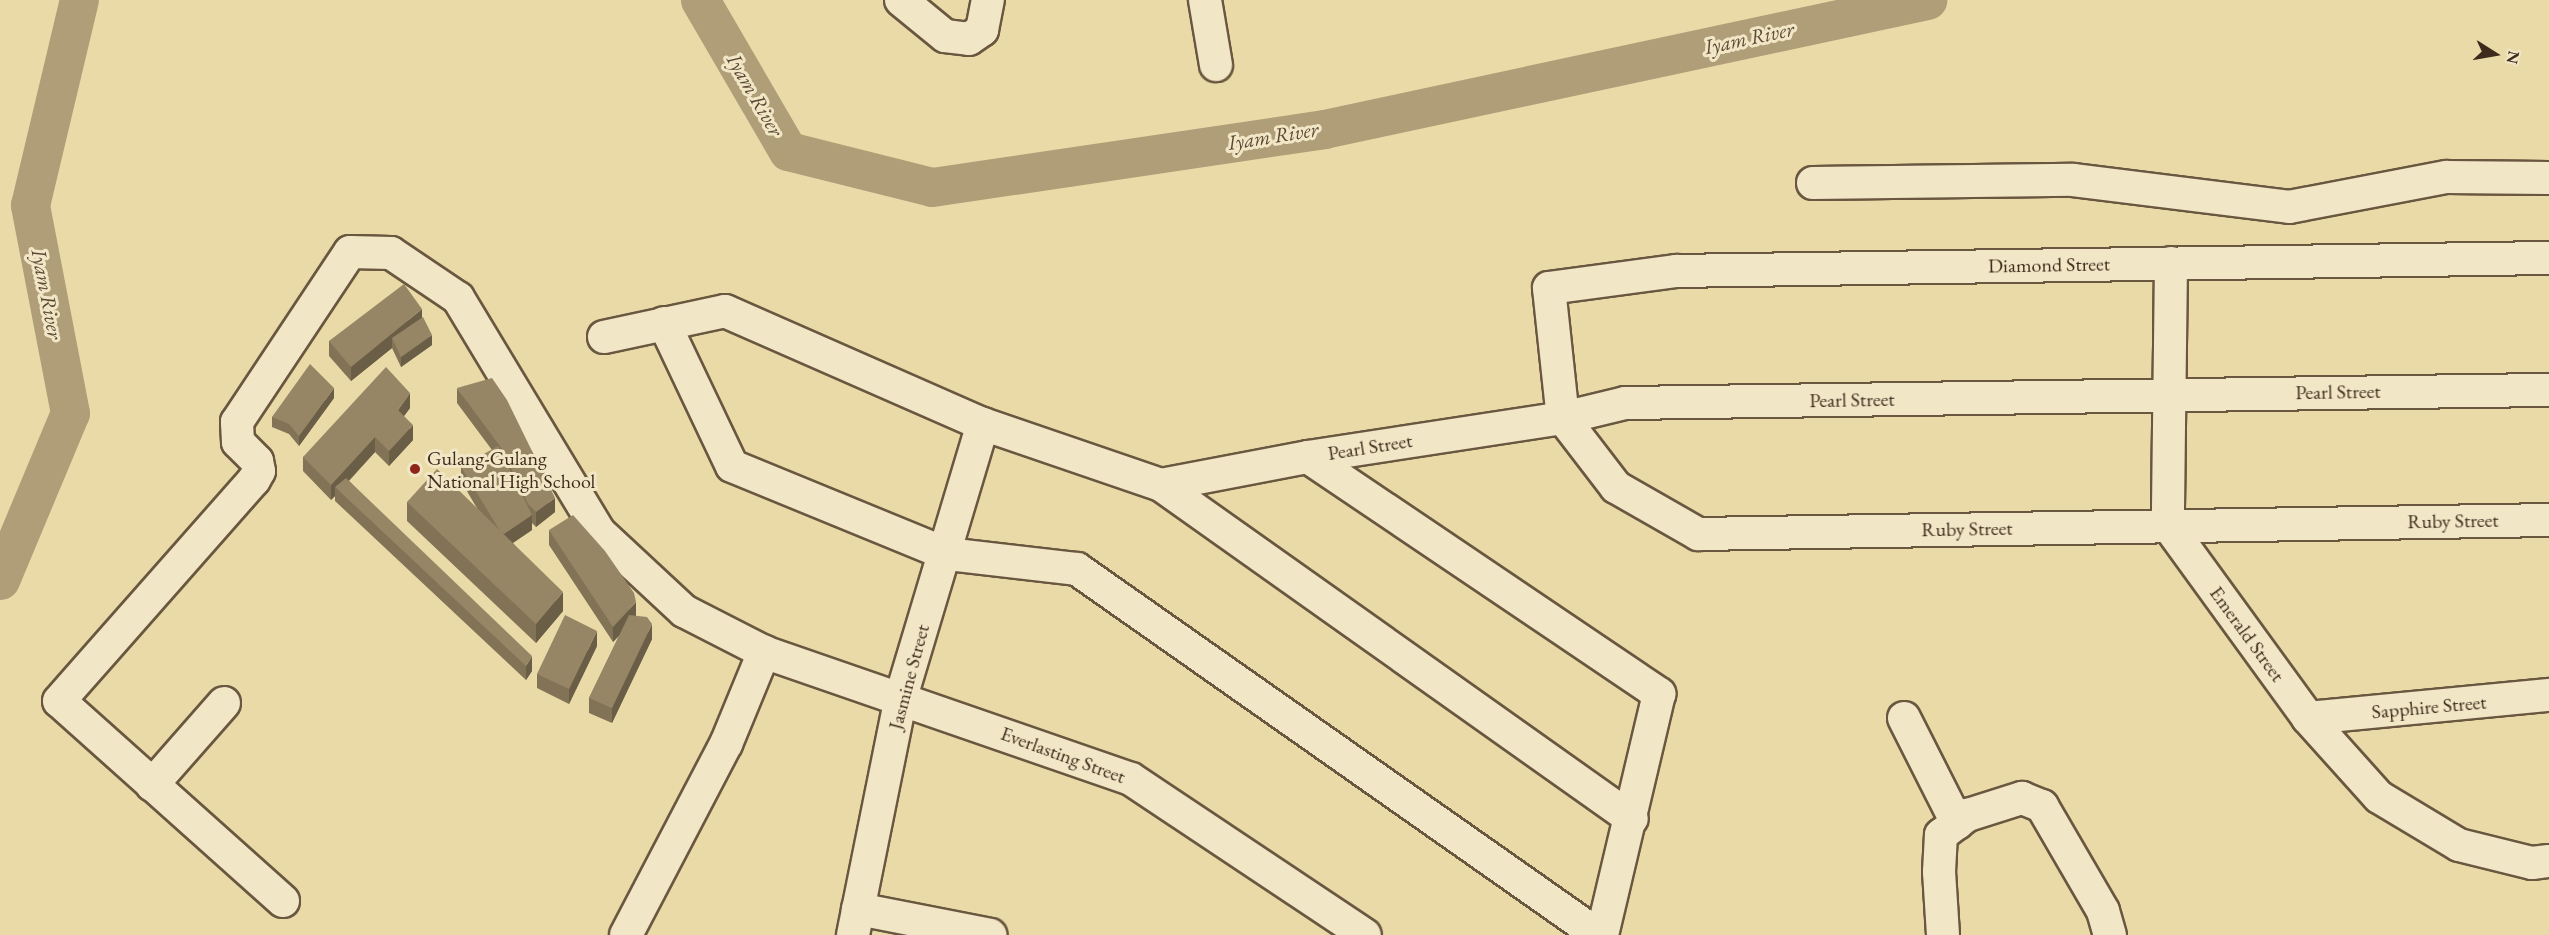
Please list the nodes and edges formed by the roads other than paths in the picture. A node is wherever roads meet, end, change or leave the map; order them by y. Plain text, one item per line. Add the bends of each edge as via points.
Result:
1 (901, 0) edge
2 (988, 0) edge
3 (1205, 0) edge
4 (1216, 65) dead end
5 (2549, 178) edge
6 (1813, 183) dead end
7 (2549, 258) edge
8 (2171, 263) junction
9 (664, 323) junction
10 (604, 337) dead end
11 (2549, 390) edge
12 (2168, 394) junction
13 (1563, 418) junction
14 (983, 424) junction
15 (1308, 457) junction
16 (1161, 485) junction
17 (2549, 520) edge
18 (2168, 525) junction
19 (946, 554) junction
20 (764, 652) junction
21 (2549, 695) edge
22 (901, 697) junction
23 (224, 703) dead end
24 (1904, 718) dead end
25 (2308, 718) junction
26 (152, 785) junction
27 (1632, 819) junction
28 (1957, 823) junction
29 (2549, 861) edge
30 (283, 901) dead end
31 (856, 922) edge
32 (626, 935) edge
33 (990, 935) edge
34 (1365, 935) edge
35 (1600, 935) edge
36 (1943, 935) edge
37 (2110, 935) edge

1 - 2 street via 945,36 969,39 982,30
3 - 4 street
5 - 6 street via 2447,177 2289,207 2073,180
7 - 8 street, Diamond Street
8 - 12 street
8 - 13 street, Diamond Street via 1676,271 1549,288
9 - 10 street
9 - 14 street via 725,311
9 - 19 street via 732,466
11 - 12 street, Pearl Street
12 - 13 street, Pearl Street via 1625,403
12 - 18 street
13 - 15 street, Pearl Street
13 - 18 street, Ruby Street via 1617,487 1698,534
14 - 16 street
14 - 19 street, Jasmine Street
15 - 16 street, Pearl Street
15 - 27 street via 1659,694
16 - 27 street
17 - 18 street, Ruby Street
18 - 25 street, Emerald Street
19 - 22 street, Jasmine Street
19 - 35 street via 1077,569
20 - 22 street, Everlasting Street
20 - 26 street, Everlasting Street via 684,611 599,532 458,298 390,253 350,252 237,422 238,442 257,461 259,471 254,480 59,701
20 - 32 street via 726,744
21 - 25 street, Sapphire Street
22 - 31 street, Jasmine Street
22 - 34 street, Everlasting Street via 1131,779
23 - 26 street
24 - 28 street
25 - 29 street, Emerald Street via 2379,797 2459,845 2532,862
26 - 30 street
27 - 35 street
28 - 36 street via 1941,835
28 - 37 street via 1968,815 2022,798 2042,806 2103,910
31 - 33 street

